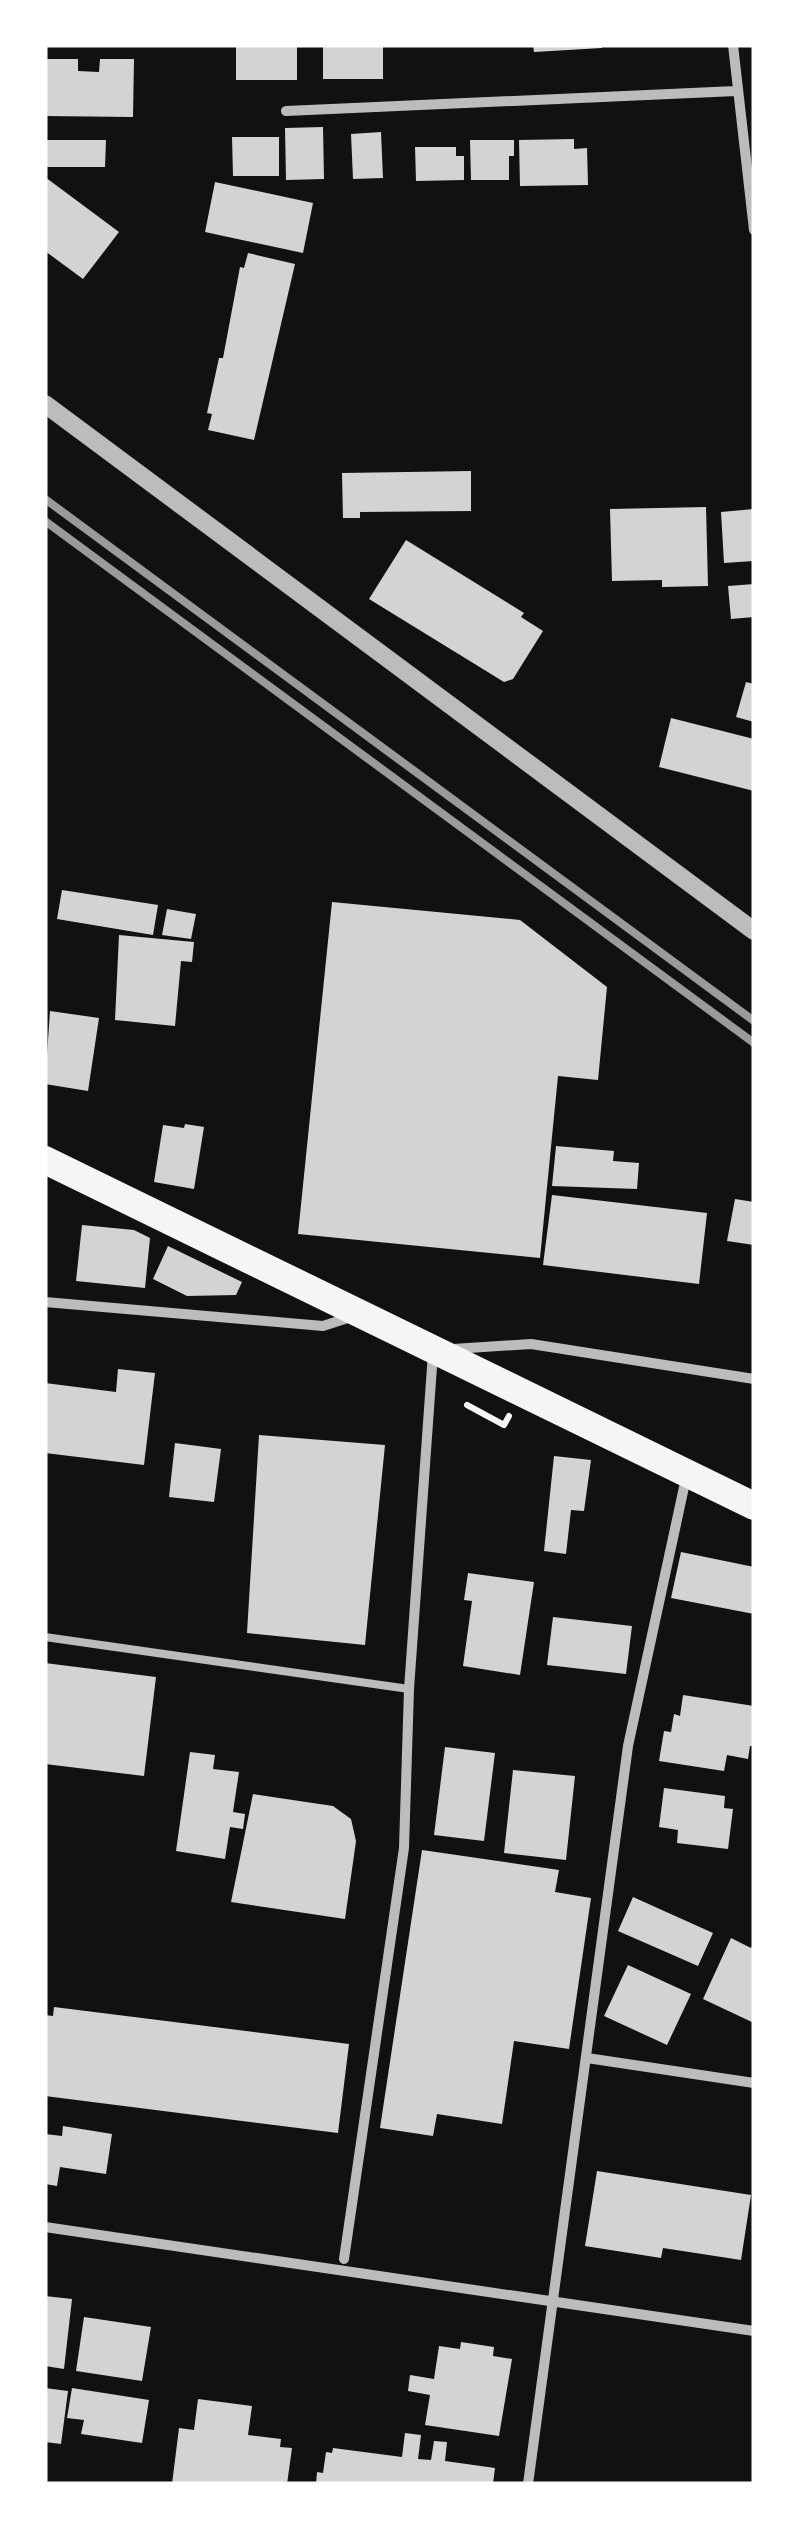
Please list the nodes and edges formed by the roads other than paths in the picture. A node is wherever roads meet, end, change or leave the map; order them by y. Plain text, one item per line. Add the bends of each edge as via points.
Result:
1 (733, 45) edge
2 (736, 92) junction
3 (286, 111) dead end
4 (750, 160) edge
5 (754, 230) edge
6 (45, 404) edge
7 (754, 931) edge
8 (45, 1160) edge
9 (45, 1302) edge
10 (355, 1315) junction
11 (433, 1351) junction
12 (754, 1380) edge
13 (687, 1474) junction
14 (754, 1506) edge
15 (45, 1637) edge
16 (409, 1689) junction
17 (587, 2058) junction
18 (754, 2083) edge
19 (45, 2227) edge
20 (344, 2258) dead end
21 (554, 2303) junction
22 (754, 2331) edge
23 (528, 2484) edge

1 - 2 street
2 - 3 street
2 - 4 street
4 - 5 street
6 - 7 street
8 - 10 highway
9 - 10 street via 323,1326
10 - 11 highway
11 - 12 street via 531,1344
11 - 13 highway
11 - 16 street
13 - 14 highway
13 - 17 street via 628,1746
15 - 16 lane
16 - 20 street via 404,1848
17 - 18 street
17 - 21 street
19 - 21 street
21 - 22 street
21 - 23 street

